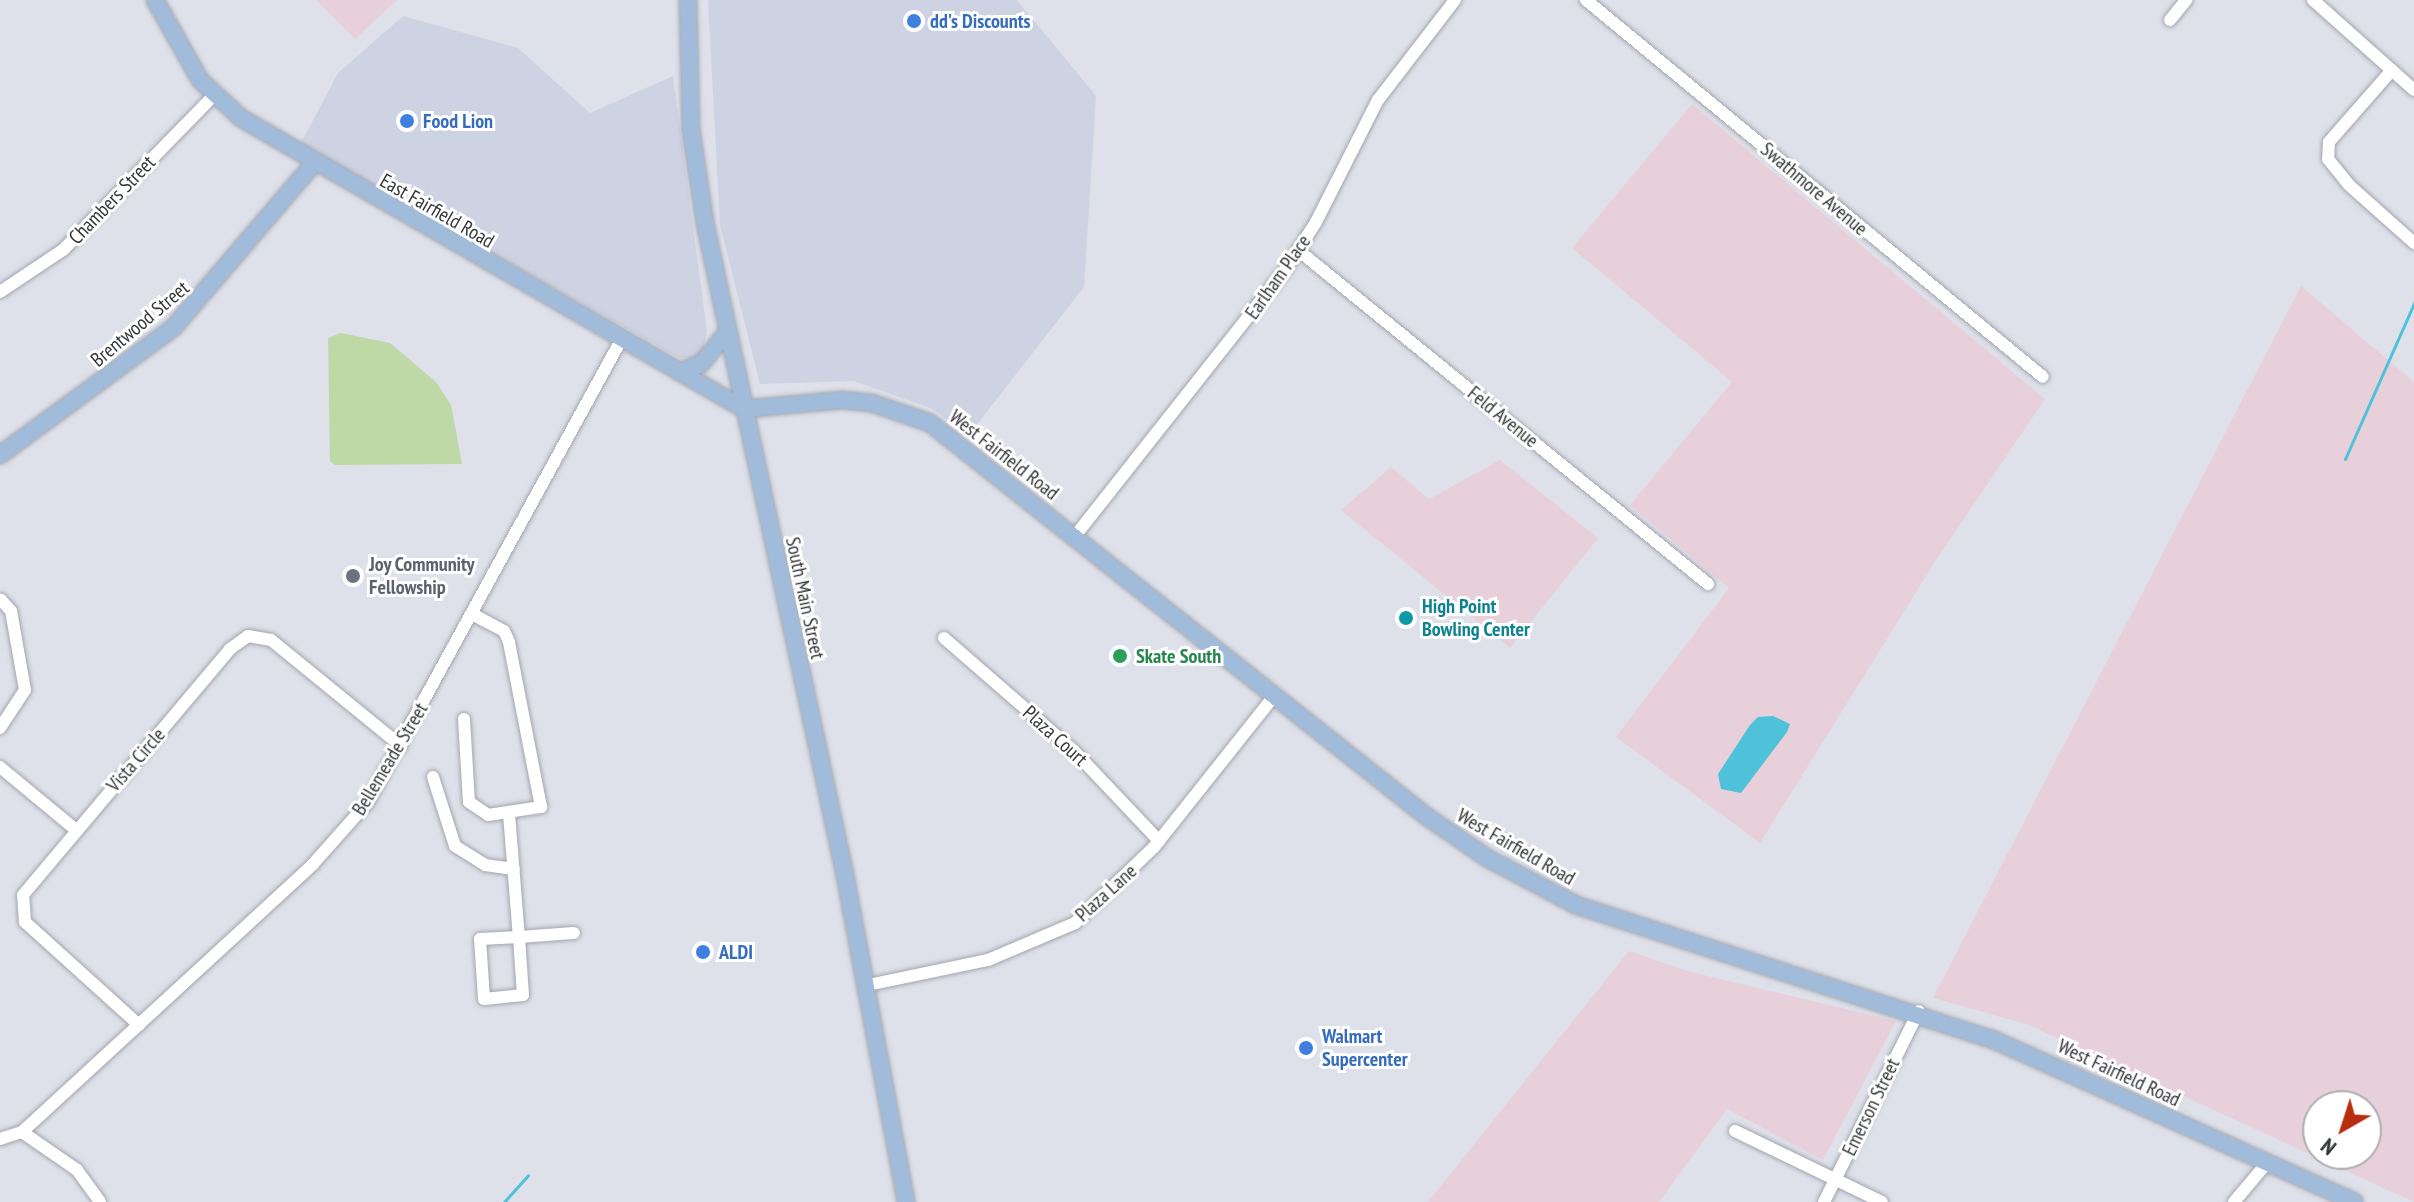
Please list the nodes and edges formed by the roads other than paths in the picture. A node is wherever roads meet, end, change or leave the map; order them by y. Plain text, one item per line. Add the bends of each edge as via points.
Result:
1 (155, 0) edge
2 (688, 0) edge
3 (1455, 0) edge
4 (1586, 0) edge
5 (2186, 0) edge
6 (2313, 0) edge
7 (2170, 20) dead end
8 (2392, 70) junction
9 (2414, 90) edge
10 (214, 95) junction
11 (314, 163) junction
12 (2414, 243) edge
13 (1298, 250) junction
14 (0, 292) edge
15 (728, 331) junction
16 (621, 340) junction
17 (679, 372) junction
18 (2043, 377) dead end
19 (744, 409) junction
20 (0, 455) edge
21 (1075, 536) junction
22 (1708, 584) dead end
23 (1, 600) edge
24 (472, 614) junction
25 (944, 638) dead end
26 (1274, 696) junction
27 (464, 719) dead end
28 (0, 728) edge
29 (401, 746) junction
30 (0, 767) edge
31 (433, 777) dead end
32 (509, 814) junction
33 (76, 830) junction
34 (1159, 841) junction
35 (514, 869) junction
36 (574, 933) dead end
37 (519, 937) junction
38 (868, 985) junction
39 (1919, 1011) junction
40 (139, 1025) junction
41 (1735, 1131) dead end
42 (22, 1132) junction
43 (0, 1139) edge
44 (2266, 1164) junction
45 (1835, 1180) junction
46 (100, 1202) edge
47 (906, 1202) edge
48 (1824, 1202) edge
49 (1882, 1202) edge
50 (2234, 1202) edge
51 (2354, 1202) edge

1 - 10 main road, East Fairfield Road via 182,55
2 - 15 main road, South Main Street via 691,130
3 - 13 street, Earlham Place via 1378,100
4 - 18 street, Swathmore Avenue
5 - 7 street
6 - 8 street
8 - 9 street
8 - 12 street via 2329,142 2328,159
10 - 11 main road, East Fairfield Road
10 - 14 street, Chambers Street via 63,250
11 - 16 main road, East Fairfield Road
11 - 20 main road, Brentwood Street via 174,327
13 - 21 street, Earlham Place via 1229,347
13 - 22 street, Feld Avenue
15 - 17 main road via 701,364
15 - 19 main road, South Main Street
16 - 17 main road, East Fairfield Road
16 - 24 street, Bellemeade Street
17 - 19 main road, East Fairfield Road
19 - 21 main road, West Fairfield Road via 842,400 901,411 947,435
19 - 38 main road, South Main Street
21 - 26 main road, West Fairfield Road
23 - 28 street via 11,611 25,690
24 - 29 street, Bellemeade Street
24 - 32 street via 504,631 509,642 541,807
25 - 34 street, Plaza Court via 1074,751
26 - 34 street, Plaza Lane
26 - 39 main road, West Fairfield Road via 1467,845 1576,905
27 - 32 street via 469,802 488,815
29 - 33 street, Vista Circle via 271,640 248,636 230,649
29 - 40 street, Bellemeade Street via 368,802 334,843
30 - 33 street
31 - 35 street via 455,846 485,865
32 - 35 street
33 - 40 street, Vista Circle via 23,895 25,922
34 - 38 street, Plaza Lane via 1121,884 1075,923 988,960
35 - 37 street
36 - 37 street
37 - 37 street via 480,939 484,999 523,995
38 - 47 main road, South Main Street
39 - 44 main road, West Fairfield Road via 2058,1066
39 - 45 street, Emerson Street
40 - 42 street, Bellemeade Street
41 - 45 street
42 - 43 street
42 - 46 street via 77,1170
44 - 50 street
44 - 51 main road, West Fairfield Road
45 - 48 street, Emerson Street
45 - 49 street

